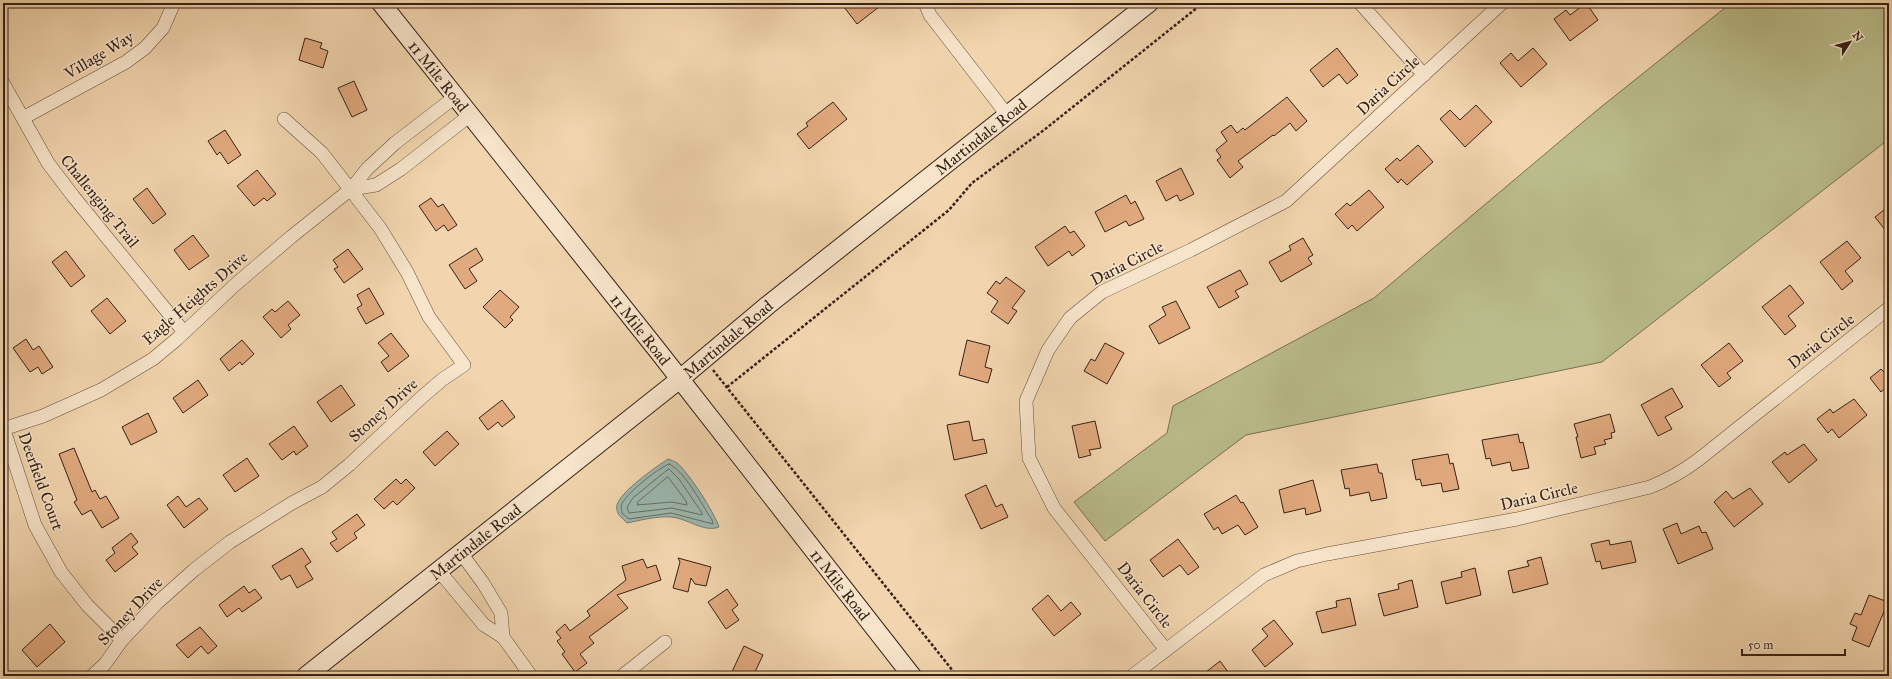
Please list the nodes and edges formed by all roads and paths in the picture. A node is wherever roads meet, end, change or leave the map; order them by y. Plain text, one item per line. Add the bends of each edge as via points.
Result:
1 (174, 3) edge
2 (381, 3) edge
3 (925, 3) edge
4 (1149, 3) edge
5 (1203, 3) edge
6 (1360, 3) edge
7 (1502, 3) edge
8 (1424, 75) junction
9 (3, 83) edge
10 (455, 97) junction
11 (469, 116) junction
12 (1008, 116) junction
13 (23, 118) junction
14 (284, 119) dead end
15 (351, 189) junction
16 (1889, 308) edge
17 (184, 332) junction
18 (704, 358) junction
19 (680, 379) junction
20 (727, 387) junction
21 (3, 428) edge
22 (461, 553) junction
23 (439, 571) junction
24 (503, 637) junction
25 (122, 640) junction
26 (665, 642) dead end
27 (1166, 650) junction
28 (92, 676) edge
29 (306, 676) edge
30 (531, 676) edge
31 (622, 676) edge
32 (912, 676) edge
33 (957, 676) edge
34 (1132, 676) edge

1 - 13 street, Village Way via 163,28 145,48 126,62
2 - 10 street, 11 Mile Road
3 - 12 street via 930,15
4 - 12 street, Martindale Road
5 - 20 path via 1044,130 972,183 949,210
6 - 8 street
7 - 8 street, Daria Circle
8 - 27 street, Daria Circle via 1286,201 1102,292 1070,318 1048,350 1026,401 1029,458 1054,508
9 - 13 street, Challenging Trail
10 - 11 street, 11 Mile Road
10 - 15 street, Eagle Heights Drive via 395,143 367,169
11 - 15 street via 401,169 376,185
11 - 19 street, 11 Mile Road
12 - 18 street, Martindale Road
13 - 17 street, Challenging Trail via 48,163
14 - 15 street, Stoney Drive via 322,153
15 - 17 street, Eagle Heights Drive via 254,268
15 - 25 street, Stoney Drive via 380,228 407,272 429,316 464,365 422,397 322,487 230,542 212,556 157,603
16 - 27 street, Daria Circle via 1698,460 1663,482 1517,519 1297,561 1275,569 1251,583
17 - 21 street, Eagle Heights Drive via 153,358 101,390 43,416
18 - 19 street, Martindale Road
18 - 20 path
19 - 22 street, Martindale Road
19 - 32 street, 11 Mile Road
20 - 33 path
21 - 25 street, Deerfield Court via 35,525 61,572 87,605
22 - 23 street, Martindale Road
22 - 24 street via 501,613
23 - 24 street via 484,625
23 - 29 street, Martindale Road
24 - 30 street
25 - 28 street, Stoney Drive via 105,664
26 - 31 street
27 - 34 street, Daria Circle

